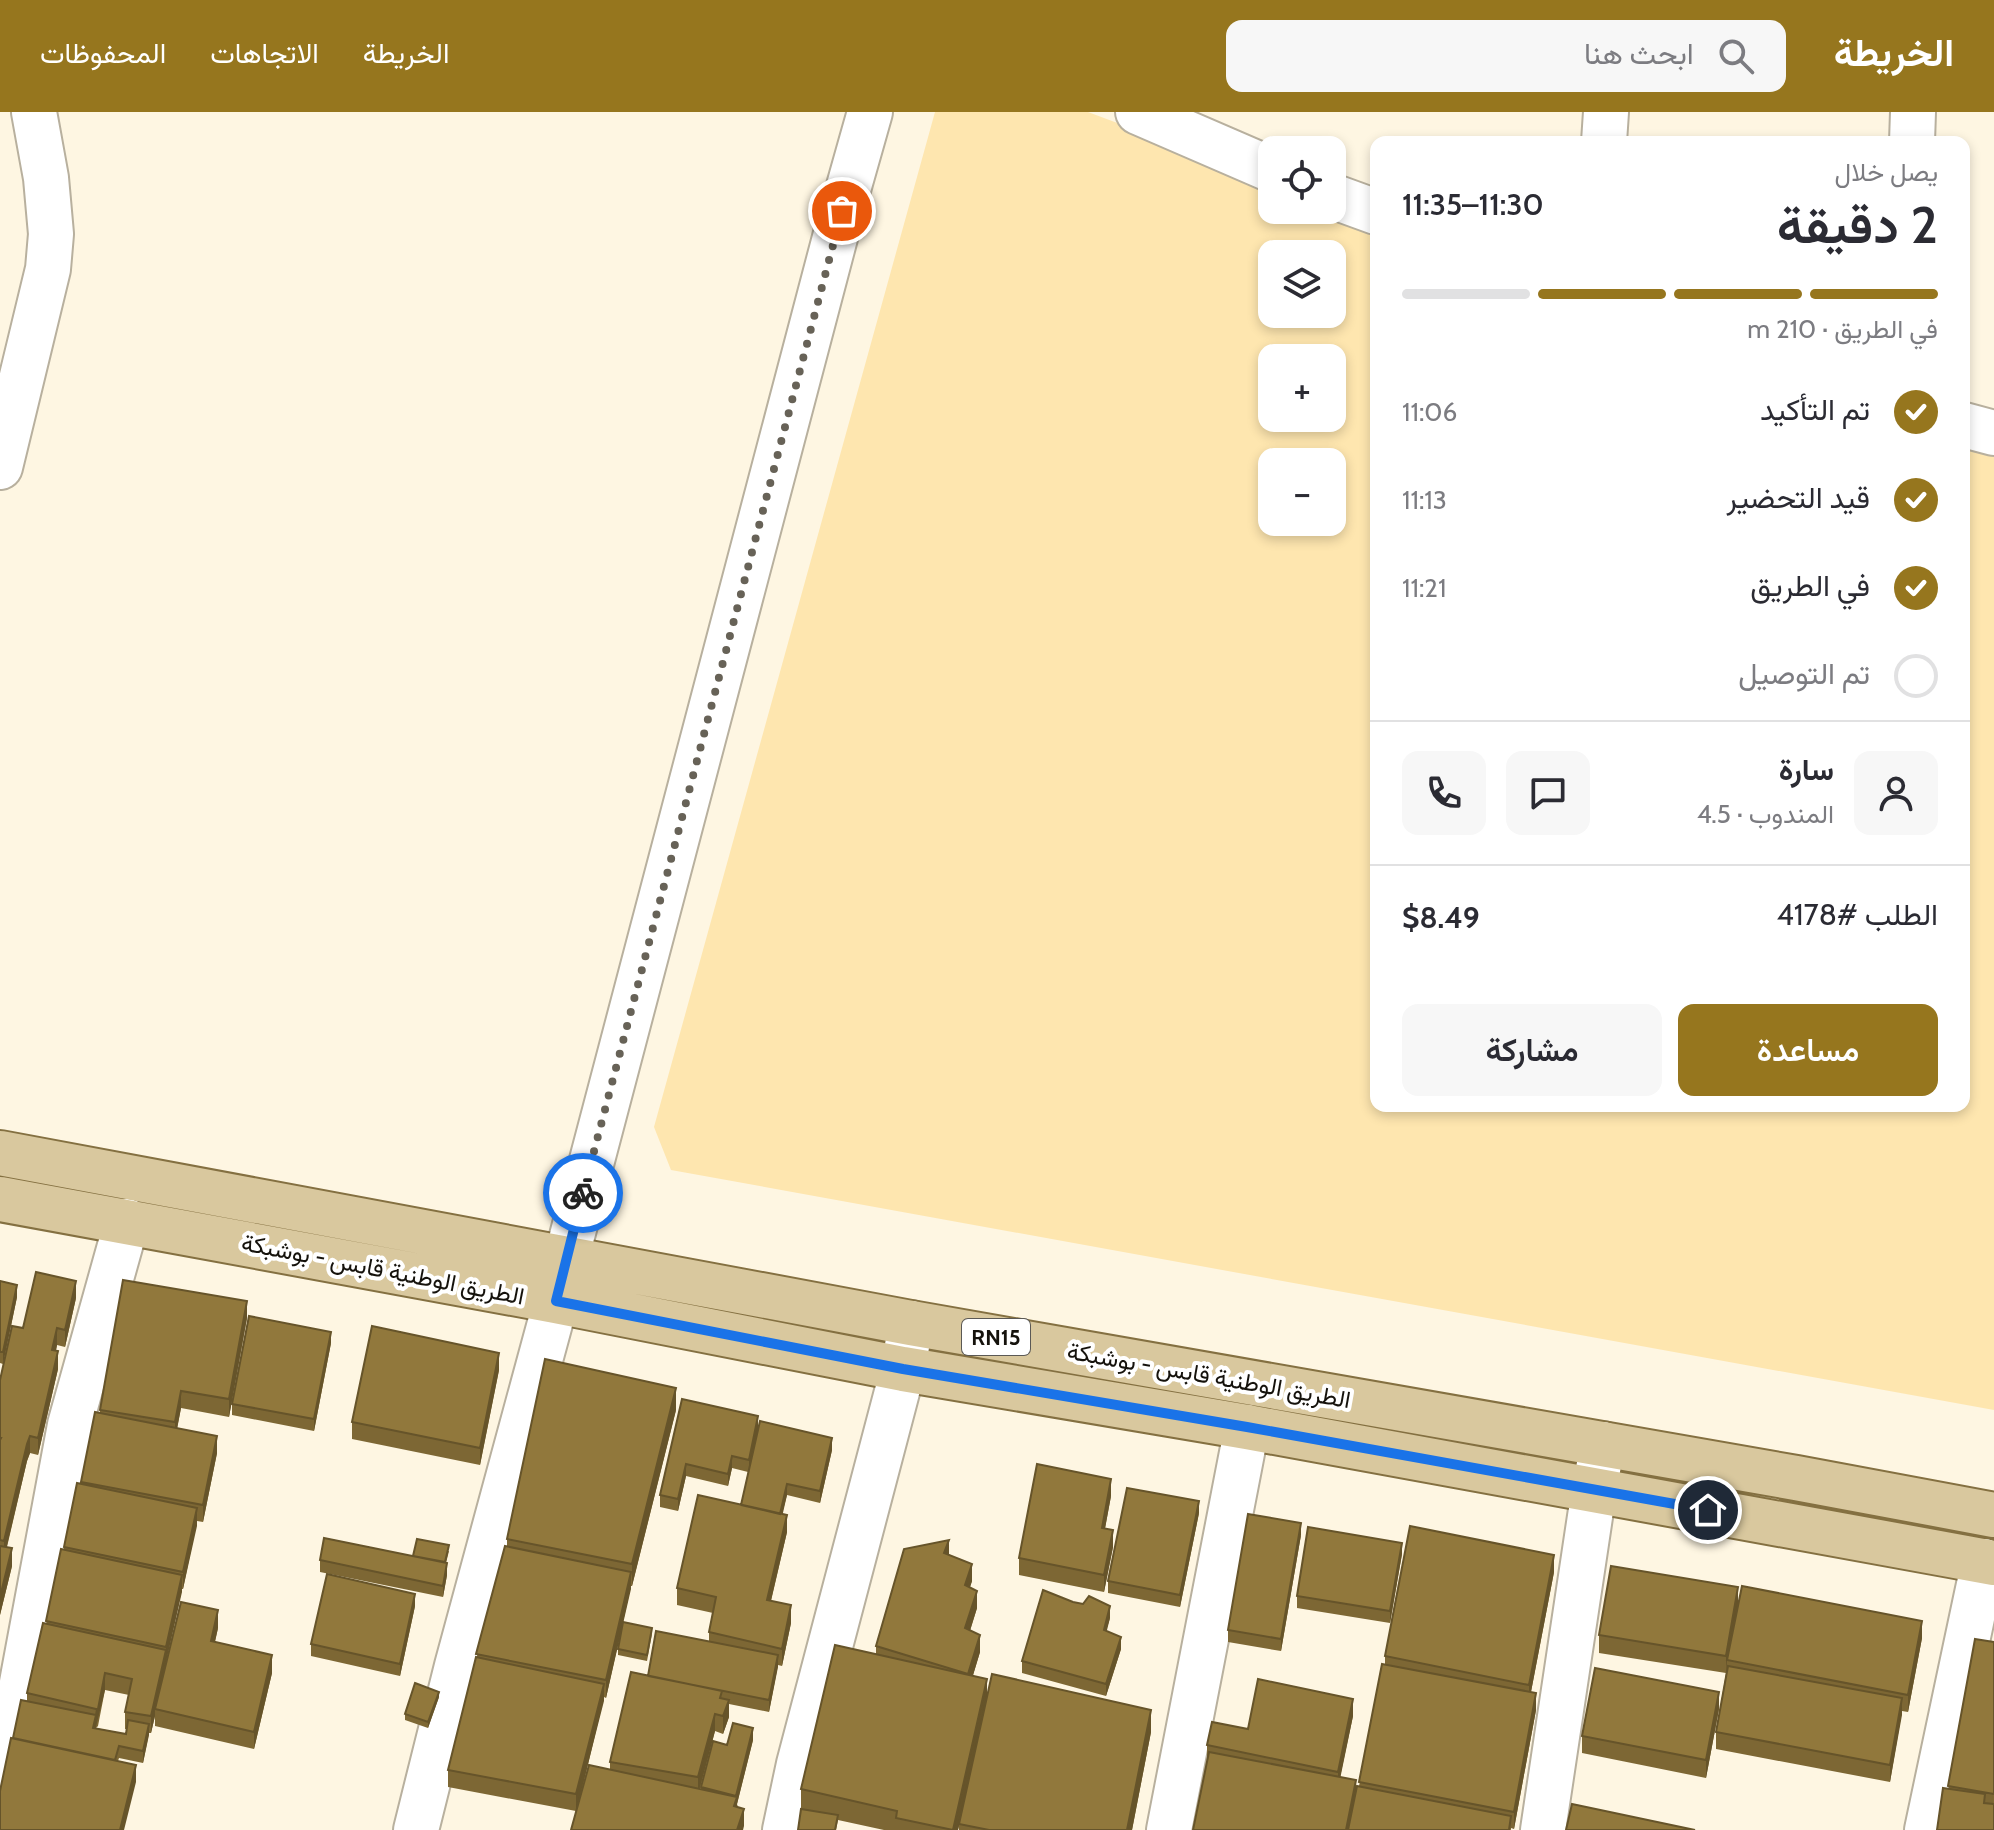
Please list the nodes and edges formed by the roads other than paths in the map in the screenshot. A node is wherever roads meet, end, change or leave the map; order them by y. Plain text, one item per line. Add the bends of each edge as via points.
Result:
1 (34, 112) edge
2 (870, 112) edge
3 (1138, 112) edge
4 (1606, 112) edge
5 (1913, 112) edge
6 (1604, 136) edge
7 (1912, 136) edge
8 (1258, 164) edge
9 (1346, 201) edge
10 (1370, 210) edge
11 (1970, 427) edge
12 (1994, 433) edge
13 (0, 467) edge
14 (0, 1153) edge
15 (0, 1199) edge
16 (127, 1221) junction
17 (566, 1259) junction
18 (556, 1301) junction
19 (911, 1323) junction
20 (903, 1369) junction
21 (1247, 1427) junction
22 (1603, 1444) junction
23 (1594, 1490) junction
24 (1994, 1515) edge
25 (1989, 1562) edge
26 (0, 1773) edge
27 (416, 1830) edge
28 (785, 1830) edge
29 (1169, 1830) edge
30 (1543, 1830) edge
31 (1927, 1830) edge

1 - 13 street via 51,234 48,269
2 - 17 street
3 - 8 street
4 - 6 street
5 - 7 street
9 - 10 street
11 - 12 street
14 - 17 main road, الطريق الوطنية قابس - بوشبكة / RN15
15 - 16 main road, الطريق الوطنية قابس - بوشبكة / RN15
16 - 18 main road, الطريق الوطنية قابس - بوشبكة / RN15
16 - 26 street via 70,1425 16,1715
17 - 18 street
17 - 19 main road, الطريق الوطنية قابس - بوشبكة / RN15
18 - 20 main road, الطريق الوطنية قابس - بوشبكة / RN15
18 - 27 street
19 - 20 street
19 - 22 main road, الطريق الوطنية قابس - بوشبكة / RN15
20 - 21 main road, الطريق الوطنية قابس - بوشبكة / RN15
20 - 28 street
21 - 23 main road, الطريق الوطنية قابس - بوشبكة / RN15
21 - 29 street
22 - 23 street
22 - 24 main road, الطريق الوطنية قابس - بوشبكة / RN15
23 - 25 main road, الطريق الوطنية قابس - بوشبكة / RN15
23 - 30 street
25 - 31 street

